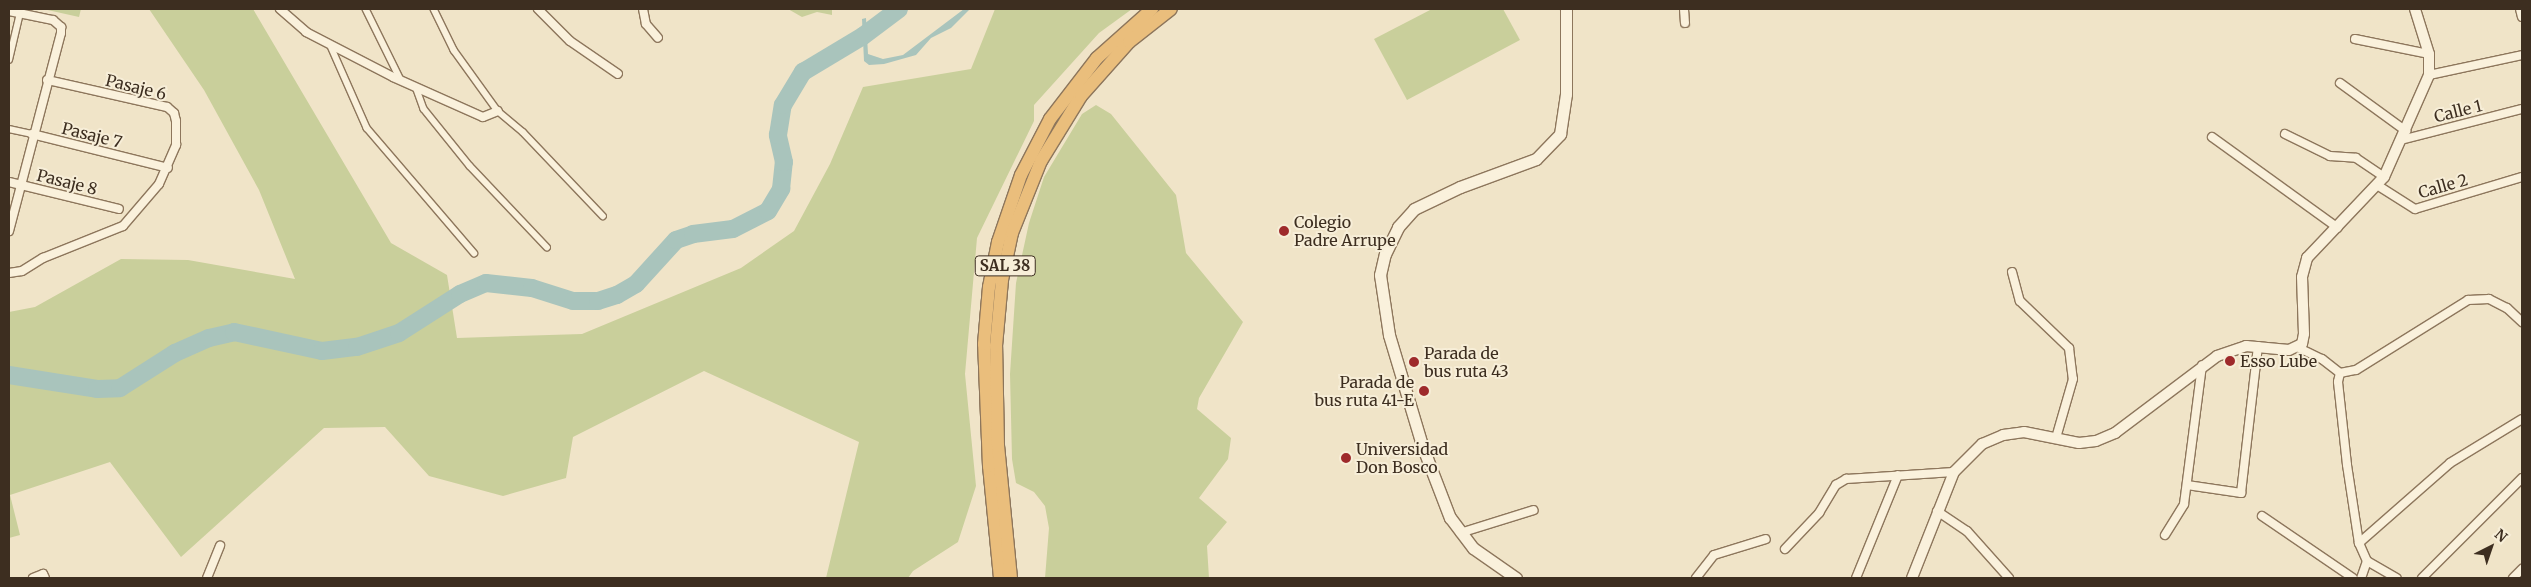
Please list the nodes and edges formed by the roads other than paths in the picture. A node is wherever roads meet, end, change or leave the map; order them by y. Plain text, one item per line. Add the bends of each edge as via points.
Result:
1 (280, 9) edge
2 (366, 9) edge
3 (434, 9) edge
4 (538, 9) edge
5 (642, 9) edge
6 (1152, 9) edge
7 (1171, 9) edge
8 (1566, 9) edge
9 (1684, 9) edge
10 (2414, 9) edge
11 (2520, 9) edge
12 (9, 11) edge
13 (20, 13) junction
14 (2522, 17) edge
15 (1685, 23) dead end
16 (658, 38) dead end
17 (2355, 39) dead end
18 (330, 44) junction
19 (2429, 54) junction
20 (2522, 55) edge
21 (9, 60) edge
22 (618, 74) dead end
23 (2430, 75) junction
24 (47, 80) junction
25 (401, 80) junction
26 (2340, 83) dead end
27 (416, 87) junction
28 (2522, 110) edge
29 (498, 111) junction
30 (9, 129) edge
31 (32, 134) junction
32 (2285, 134) dead end
33 (2403, 135) junction
34 (2212, 137) dead end
35 (168, 168) junction
36 (2384, 176) junction
37 (2522, 177) edge
38 (9, 182) edge
39 (19, 184) junction
40 (2377, 185) junction
41 (119, 209) dead end
42 (604, 216) dead end
43 (2338, 228) junction
44 (9, 231) edge
45 (547, 246) dead end
46 (474, 253) dead end
47 (2012, 272) dead end
48 (9, 273) edge
49 (2522, 322) edge
50 (2258, 346) junction
51 (2297, 347) junction
52 (2202, 365) junction
53 (2340, 373) junction
54 (2522, 419) edge
55 (2056, 438) junction
56 (1954, 472) junction
57 (1898, 476) junction
58 (2522, 478) edge
59 (2187, 485) junction
60 (1534, 510) dead end
61 (1937, 511) junction
62 (2262, 516) dead end
63 (1460, 533) junction
64 (2164, 534) dead end
65 (1766, 539) dead end
66 (2359, 543) junction
67 (220, 546) dead end
68 (1786, 549) dead end
69 (2367, 561) junction
70 (2522, 569) edge
71 (33, 578) edge
72 (44, 578) edge
73 (207, 578) edge
74 (1000, 578) edge
75 (1012, 578) edge
76 (1516, 578) edge
77 (1696, 578) edge
78 (1856, 578) edge
79 (1912, 578) edge
80 (2009, 578) edge
81 (2353, 578) edge
82 (2361, 578) edge
83 (2396, 578) edge
84 (2422, 578) edge
85 (2513, 578) edge

1 - 18 street via 306,32
2 - 25 street
3 - 29 street via 454,50
4 - 22 street via 570,41
5 - 16 street via 646,24
6 - 74 highway, SAL 38 via 1097,58 1054,113 1021,175 998,242 989,287 984,351 989,466
7 - 75 highway, SAL 38 via 1129,42 1081,96 1041,161 1012,233 1002,280 996,346 998,446
8 - 63 main road via 1564,120 1557,138 1536,159 1460,187 1414,209 1398,227 1382,265 1381,298 1389,335 1422,445 1450,518
9 - 15 street
10 - 19 street
11 - 14 street
12 - 13 street
13 - 21 street
13 - 24 street via 53,20 61,27
17 - 19 street
18 - 25 street
18 - 46 street via 367,128
19 - 23 street
20 - 23 street
23 - 33 street
24 - 31 street
24 - 35 street, Pasaje 6 via 167,107 174,113 176,121 176,145
25 - 27 street
26 - 33 street
27 - 29 street via 483,117
27 - 45 street via 424,110 470,166
28 - 33 street, Calle 1
29 - 42 street via 523,132
30 - 31 street, Pasaje 7
31 - 35 street, Pasaje 7
31 - 39 street
32 - 36 street via 2330,156 2356,158
33 - 36 street
34 - 43 street
35 - 48 street, Pasaje 6 via 159,184 122,226 43,258 22,271
36 - 40 street
37 - 40 street, Calle 2 via 2415,209
38 - 39 street, Pasaje 8
39 - 41 street, Pasaje 8
39 - 44 street
40 - 43 street
43 - 51 street via 2314,249 2303,268 2304,340
47 - 55 street via 2020,302 2069,348 2073,379
49 - 53 street via 2507,308 2488,299 2468,300 2356,370
50 - 51 street via 2289,350
50 - 52 street via 2234,349
50 - 59 street via 2241,493
51 - 53 street via 2322,359
52 - 55 street via 2110,436 2084,443
52 - 59 street
53 - 66 street via 2338,382 2347,465
54 - 66 street via 2450,463
55 - 56 street via 2024,432 1995,438 1975,450
56 - 57 street
56 - 61 street
57 - 68 street via 1846,480 1836,485 1819,513
57 - 78 street
58 - 84 street
59 - 64 street via 2180,515
60 - 63 street
61 - 79 street
61 - 80 street via 1967,530
62 - 81 street
63 - 76 main road via 1483,557
65 - 77 street via 1714,555
66 - 69 street
67 - 73 street
69 - 82 street
69 - 83 street
70 - 85 street
71 - 72 street via 43,574

